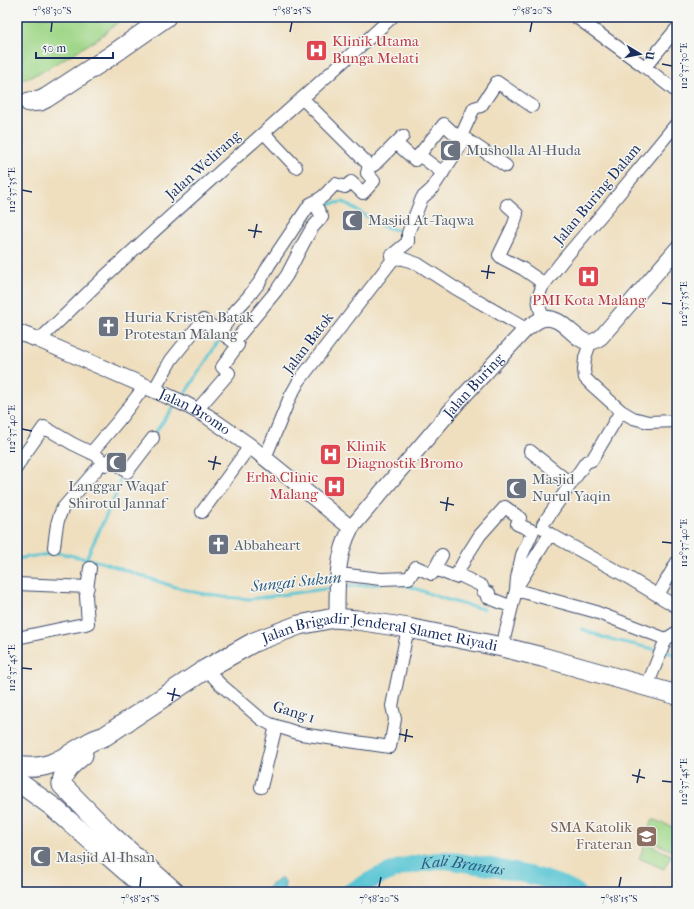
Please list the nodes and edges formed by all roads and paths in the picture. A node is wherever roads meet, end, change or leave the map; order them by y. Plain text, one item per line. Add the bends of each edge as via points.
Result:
1 (147, 17) edge
2 (166, 17) edge
3 (392, 17) edge
4 (576, 17) edge
5 (677, 28) edge
6 (645, 67) junction
7 (677, 92) edge
8 (302, 98) junction
9 (21, 105) edge
10 (532, 106) dead end
11 (677, 123) edge
12 (264, 132) junction
13 (463, 140) junction
14 (419, 155) junction
15 (369, 165) junction
16 (506, 166) dead end
17 (296, 167) dead end
18 (443, 173) junction
19 (316, 205) junction
20 (506, 205) dead end
21 (677, 249) edge
22 (393, 257) junction
23 (542, 287) junction
24 (543, 318) junction
25 (526, 329) junction
26 (17, 332) edge
27 (225, 335) junction
28 (40, 340) junction
29 (590, 343) junction
30 (149, 388) junction
31 (197, 410) junction
32 (622, 411) junction
33 (677, 421) edge
34 (153, 438) dead end
35 (250, 446) junction
36 (530, 452) dead end
37 (91, 453) junction
38 (265, 458) junction
39 (19, 460) edge
40 (103, 462) junction
41 (571, 484) junction
42 (202, 512) dead end
43 (351, 528) junction
44 (550, 534) junction
45 (54, 547) dead end
46 (442, 555) dead end
47 (677, 562) edge
48 (90, 568) dead end
49 (435, 569) junction
50 (457, 574) junction
51 (338, 578) junction
52 (17, 584) edge
53 (88, 587) junction
54 (516, 590) junction
55 (658, 595) junction
56 (512, 606) junction
57 (677, 607) edge
58 (337, 609) junction
59 (408, 628) junction
60 (677, 632) edge
61 (17, 638) edge
62 (502, 647) junction
63 (663, 647) junction
64 (206, 669) junction
65 (647, 686) junction
66 (677, 695) edge
67 (276, 726) junction
68 (105, 736) junction
69 (20, 771) edge
70 (261, 787) dead end
71 (65, 789) junction
72 (53, 807) junction
73 (150, 892) edge
74 (175, 892) edge

1 - 9 main road
2 - 9 main road via 40,102
3 - 8 street, Jalan Welirang
4 - 6 street
5 - 6 street
6 - 7 street
8 - 12 street, Jalan Welirang
8 - 15 street
10 - 13 street, Jalan Batok via 498,82 481,106 474,108 462,134
11 - 23 street, Jalan Buring Dalam
12 - 17 street
12 - 28 street, Jalan Welirang via 113,269
13 - 14 street via 444,124
13 - 16 street
13 - 18 street, Jalan Batok
14 - 15 street via 415,160 400,139 374,165
14 - 18 street
15 - 19 street via 367,172 374,181 363,193 351,182 345,187 334,184
18 - 22 street, Jalan Batok via 422,198 408,233 408,242
19 - 27 street via 310,204 259,283 236,310
19 - 27 street via 322,217 312,228 276,291
20 - 23 street via 517,214 500,257 539,280
21 - 29 street via 606,332
22 - 25 street via 418,264
22 - 38 street, Jalan Batok via 299,381 290,396
23 - 24 street via 538,298
24 - 25 street, Jalan Buring
24 - 29 street via 559,322 582,340
25 - 43 street, Jalan Buring via 458,402
26 - 28 street, Jalan Bromo
27 - 30 street via 203,320
27 - 31 street via 238,345 222,367 229,373
28 - 30 street, Jalan Bromo
29 - 32 street via 585,358 585,378
30 - 31 street, Jalan Bromo
30 - 37 street
31 - 35 street, Jalan Bromo
32 - 33 street via 633,418 648,422
32 - 41 street via 592,460 586,462
34 - 40 street via 127,472 110,458 106,465
35 - 38 street, Jalan Bromo
35 - 42 street
36 - 41 street
37 - 39 street via 44,427
37 - 40 street
38 - 43 street, Jalan Bromo
40 - 45 street via 60,512
41 - 44 street via 543,524 543,528
43 - 51 street, Jalan Buring via 342,551
44 - 54 street
44 - 55 street
46 - 49 street
47 - 55 street
48 - 53 street
49 - 50 street via 455,577
49 - 51 street via 432,574 416,567 409,578 348,575
50 - 54 street via 480,536 505,507 520,518 516,524 533,531 522,555
50 - 56 street via 482,586 483,591 489,593 487,597
51 - 58 street, Jalan Buring
52 - 53 street
53 - 61 street via 88,622
54 - 56 street
54 - 63 street via 593,611
55 - 57 street
56 - 62 street
58 - 59 main road, Jalan Brigadir Jenderal Slamet Riyadi via 357,620
58 - 64 main road, Jalan Brigadir Jenderal Slamet Riyadi via 318,621 254,642
59 - 62 main road, Jalan Brigadir Jenderal Slamet Riyadi
59 - 67 street, Gang 1 via 392,706 395,719 390,747 301,734
60 - 63 street
62 - 65 main road, Jalan Brigadir Jenderal Slamet Riyadi
63 - 65 street
64 - 67 street, Gang 1 via 261,719
64 - 68 main road, Jalan Brigadir Jenderal Slamet Riyadi
65 - 66 main road, Jalan Brigadir Jenderal Slamet Riyadi
67 - 70 street
68 - 69 main road, Jalan Brigadir Jenderal Slamet Riyadi via 91,741 58,761
68 - 71 main road, Jalan Brigadir Jenderal Slamet Riyadi via 63,776 62,785
69 - 72 main road
71 - 72 main road via 58,787 50,793
71 - 74 main road via 110,834 138,854
72 - 73 main road

